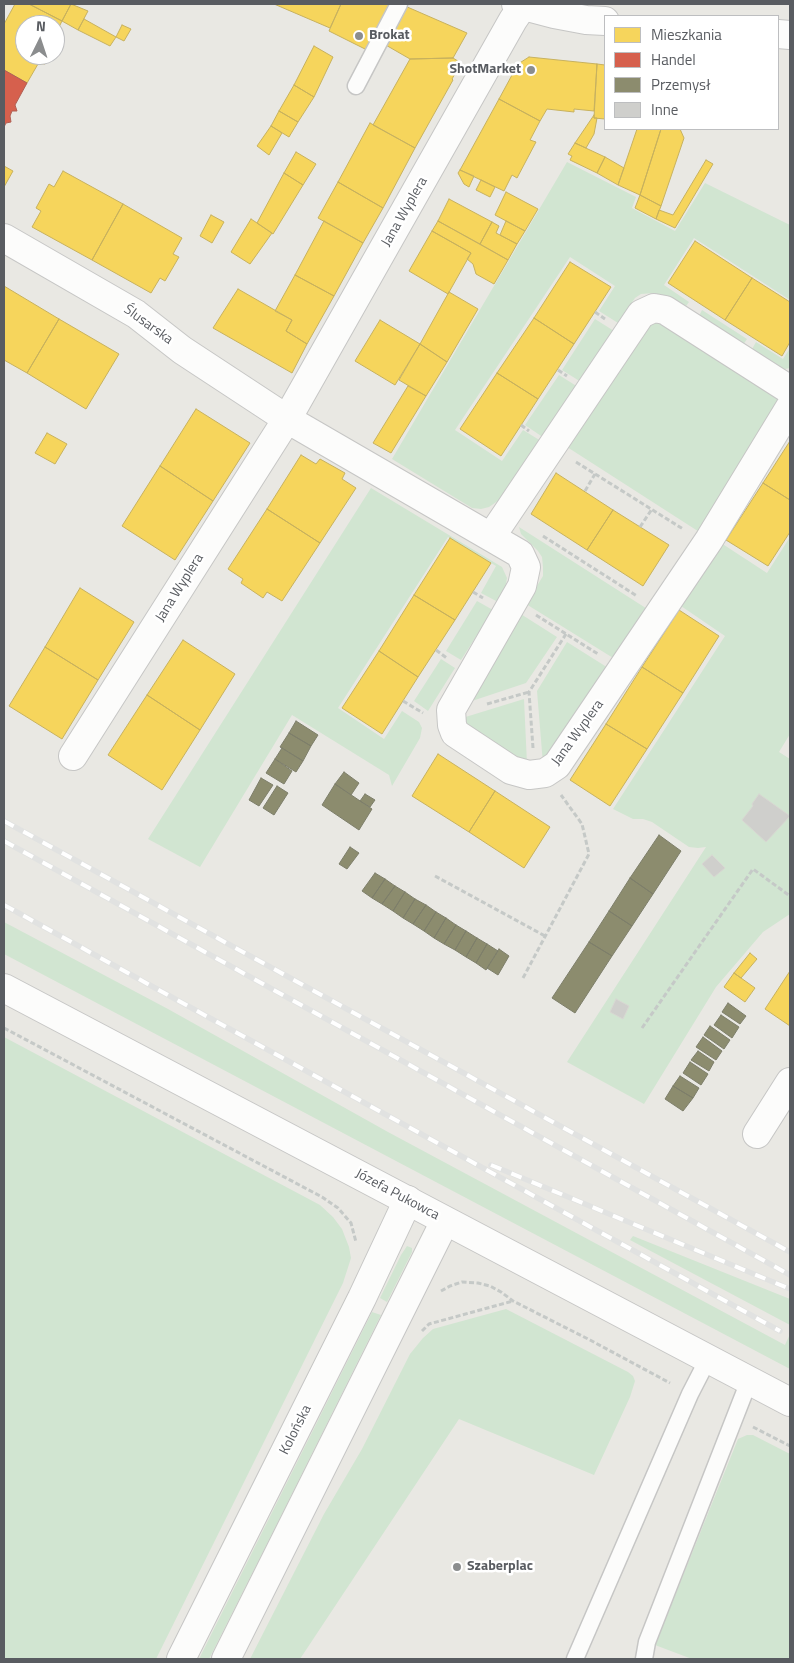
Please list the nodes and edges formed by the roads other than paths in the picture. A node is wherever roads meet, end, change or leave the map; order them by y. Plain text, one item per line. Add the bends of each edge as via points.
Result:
1 (399, 4) edge
2 (521, 4) edge
3 (604, 21) edge
4 (356, 86) dead end
5 (4, 238) edge
6 (790, 390) edge
7 (790, 407) edge
8 (287, 419) junction
9 (491, 537) junction
10 (73, 756) dead end
11 (4, 988) edge
12 (790, 1082) edge
13 (757, 1134) dead end
14 (408, 1200) junction
15 (445, 1221) junction
16 (708, 1359) junction
17 (750, 1381) junction
18 (790, 1402) edge
19 (182, 1659) edge
20 (226, 1659) edge
21 (575, 1659) edge
22 (644, 1659) edge

1 - 4 lane
2 - 3 street via 554,14
2 - 8 street, Jana Wyplera
5 - 8 street, Ślusarska via 136,314 182,350
6 - 9 street via 665,310 654,308 641,314
7 - 9 street, Jana Wyplera via 706,544 558,765 540,774 529,775 512,770 455,734 452,725 451,710 522,586 526,567 520,554
8 - 9 street
8 - 10 street, Jana Wyplera
11 - 14 street, Józefa Pukowca
12 - 13 street
14 - 15 street, Józefa Pukowca
14 - 19 street, Kolońska
15 - 16 street, Józefa Pukowca
15 - 20 street
16 - 17 street, Józefa Pukowca
16 - 21 lane
17 - 18 street, Józefa Pukowca
17 - 22 lane via 647,1642

